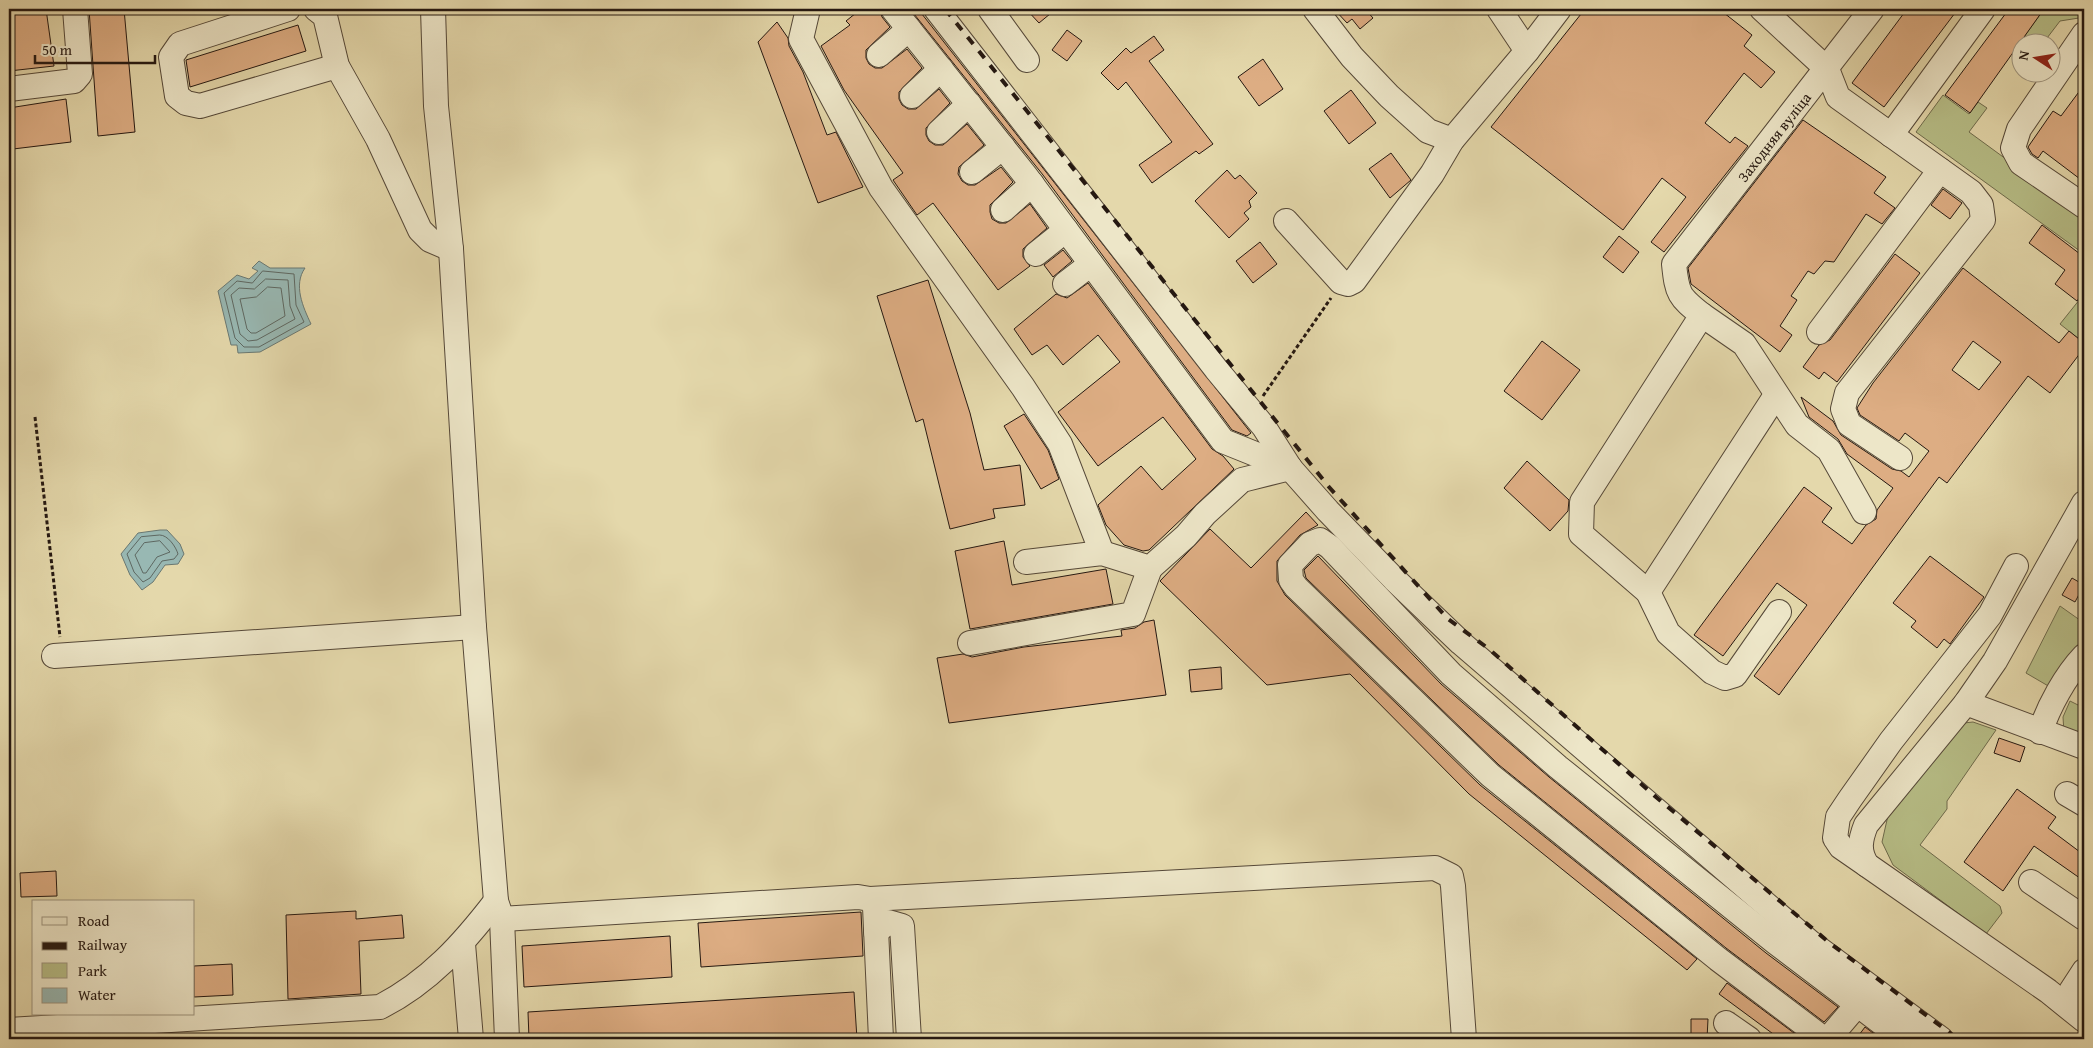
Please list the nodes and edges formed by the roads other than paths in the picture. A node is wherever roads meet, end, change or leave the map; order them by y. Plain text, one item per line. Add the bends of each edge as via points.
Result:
1 (75, 9) edge
2 (288, 9) edge
3 (316, 9) edge
4 (433, 9) edge
5 (808, 9) edge
6 (892, 9) edge
7 (936, 9) edge
8 (990, 9) edge
9 (1315, 9) edge
10 (1499, 9) edge
11 (1559, 9) edge
12 (1762, 9) edge
13 (1872, 9) edge
14 (1983, 9) edge
15 (909, 29) junction
16 (2084, 34) edge
17 (1527, 51) junction
18 (879, 55) dead end
19 (1027, 60) dead end
20 (337, 66) junction
21 (941, 69) junction
22 (1827, 69) junction
23 (9, 89) edge
24 (912, 96) dead end
25 (969, 104) junction
26 (939, 132) dead end
27 (1891, 135) junction
28 (1452, 140) junction
29 (1003, 147) junction
30 (1940, 170) junction
31 (972, 172) dead end
32 (1032, 184) junction
33 (2084, 206) edge
34 (1003, 210) dead end
35 (1286, 221) dead end
36 (1066, 230) junction
37 (451, 249) junction
38 (1036, 254) dead end
39 (1091, 264) junction
40 (1065, 284) dead end
41 (1702, 315) junction
42 (1819, 332) dead end
43 (1776, 395) junction
44 (1900, 458) dead end
45 (1290, 468) junction
46 (2084, 503) edge
47 (1864, 512) dead end
48 (1102, 553) junction
49 (1026, 562) dead end
50 (2016, 566) dead end
51 (1150, 568) junction
52 (1648, 592) junction
53 (1779, 612) dead end
54 (474, 627) junction
55 (970, 643) dead end
56 (58, 656) road end
57 (2082, 665) edge
58 (1966, 703) junction
59 (2040, 732) junction
60 (2084, 747) edge
61 (1867, 865) junction
62 (2031, 882) dead end
63 (870, 899) junction
64 (499, 910) junction
65 (2084, 918) edge
66 (876, 932) junction
67 (463, 944) junction
68 (2084, 971) edge
69 (2084, 1001) edge
70 (1857, 1005) junction
71 (2084, 1020) edge
72 (1726, 1023) dead end
73 (9, 1030) edge
74 (471, 1039) edge
75 (507, 1039) edge
76 (881, 1039) edge
77 (910, 1039) edge
78 (1464, 1039) edge
79 (1749, 1039) edge
80 (1824, 1039) edge
81 (1828, 1039) edge
82 (1903, 1039) edge
83 (1941, 1039) edge

1 - 23 street via 80,74 74,81
2 - 20 street via 180,44 171,58 177,96 186,103 200,106
3 - 20 street via 325,16
4 - 37 street via 436,106
5 - 48 street via 801,39 876,179 1060,444
6 - 15 street
7 - 45 street via 1264,427
8 - 19 street
9 - 28 street via 1352,57 1389,96 1428,131
10 - 17 street
11 - 17 street
12 - 22 street
13 - 22 street, Заходняя вуліца
14 - 27 street
15 - 18 street
15 - 21 street
16 - 33 street via 2019,129 2012,148 2021,163
17 - 28 street
20 - 37 street via 378,139 420,230 430,240
21 - 24 street
21 - 25 street
22 - 27 street via 1838,97
22 - 41 street, Заходняя вуліца via 1674,264 1683,300
25 - 26 street
25 - 29 street
27 - 30 street
28 - 35 street via 1432,174 1354,281 1348,284 1341,282
29 - 31 street
29 - 32 street
30 - 42 street
30 - 44 street via 1971,192 1981,205 1983,220 1847,393 1843,409 1849,424
32 - 34 street
32 - 36 street
36 - 38 street
36 - 39 street
37 - 54 street
39 - 40 street
39 - 45 street via 1222,440
41 - 43 street via 1744,344
41 - 52 street via 1582,502 1581,534
43 - 47 street via 1797,425 1829,450
43 - 52 street
45 - 51 street via 1242,480
45 - 83 street via 1356,541 1461,643 1811,943
46 - 58 street via 1995,661
48 - 49 street
48 - 51 street
50 - 61 street via 1990,615 1891,740 1838,817 1835,838 1841,847
51 - 55 street via 1133,614
52 - 53 street via 1668,633 1712,672 1725,678 1735,675
54 - 56 street
54 - 64 street
57 - 59 street via 2045,717
58 - 59 street
58 - 61 street via 1866,825 1860,846
59 - 60 street
61 - 71 street via 2048,991
62 - 65 street
63 - 64 street
63 - 66 street via 875,907
63 - 78 street via 1435,868 1451,876 1453,886
64 - 67 street
64 - 75 street
66 - 76 street
66 - 77 street via 888,922 902,926
67 - 73 street via 416,986 380,1007
67 - 74 street
68 - 69 street via 2071,991
70 - 80 street via 1566,773 1451,674 1330,547 1320,540 1315,542 1290,565 1291,580 1296,587 1490,775 1718,959
70 - 81 street
70 - 82 street
72 - 79 street

